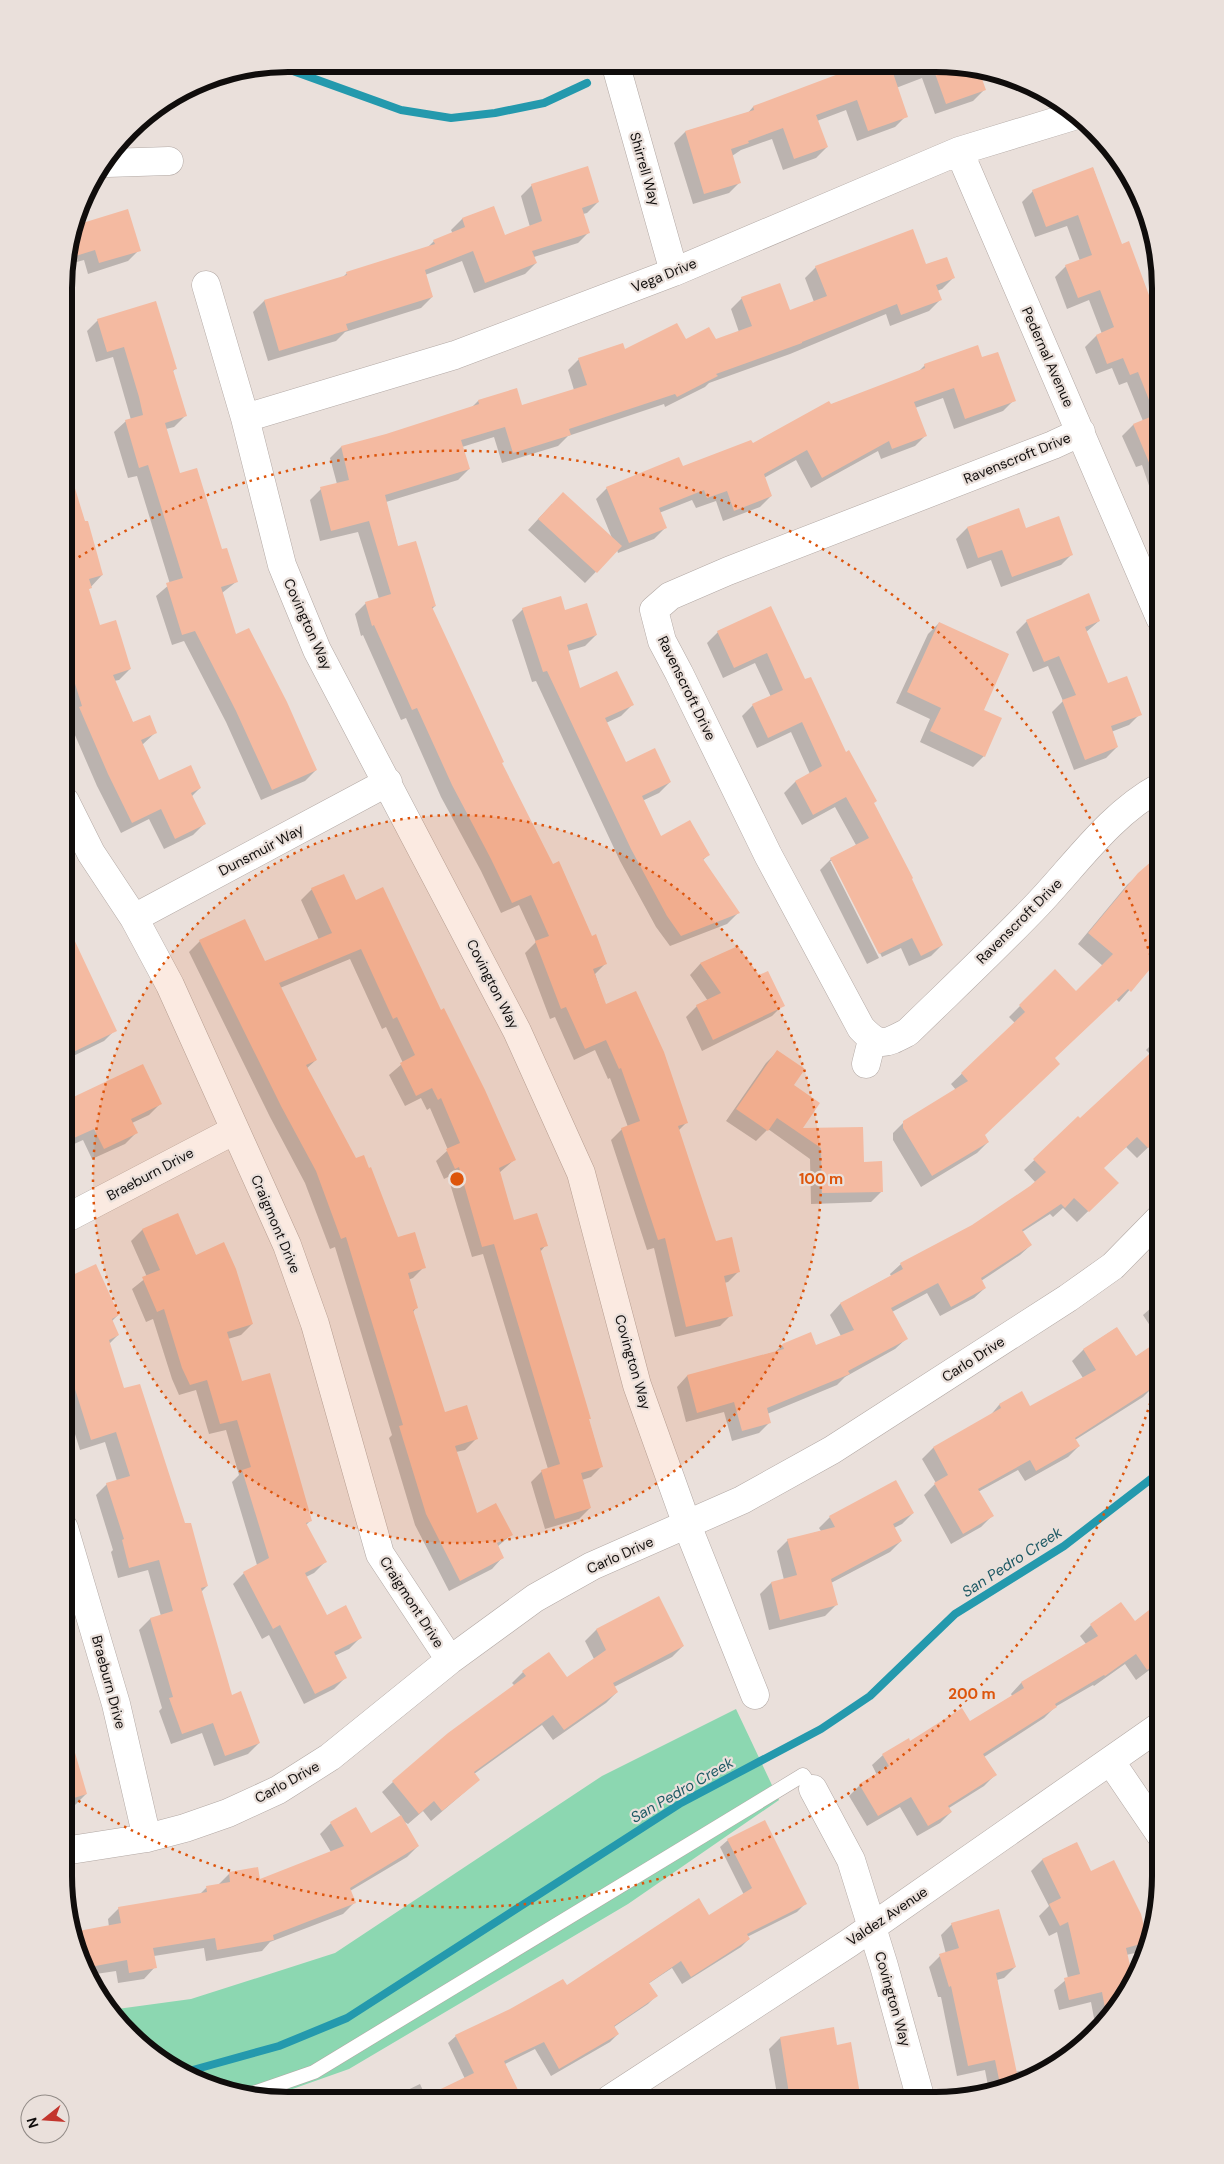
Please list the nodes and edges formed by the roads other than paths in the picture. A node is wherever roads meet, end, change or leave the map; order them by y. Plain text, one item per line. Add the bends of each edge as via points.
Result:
1 (618, 72) edge
2 (1068, 118) edge
3 (959, 151) junction
4 (168, 161) dead end
5 (113, 163) edge
6 (674, 272) junction
7 (206, 285) dead end
8 (245, 418) junction
9 (1081, 432) junction
10 (1152, 599) edge
11 (388, 782) junction
12 (1152, 791) edge
13 (72, 815) edge
14 (134, 918) junction
15 (235, 1130) junction
16 (72, 1215) edge
17 (1152, 1226) edge
18 (687, 1525) junction
19 (72, 1555) edge
20 (450, 1660) junction
21 (755, 1695) dead end
22 (1152, 1732) edge
23 (1111, 1762) junction
24 (813, 1789) joint
25 (1152, 1822) edge
26 (147, 1838) junction
27 (72, 1850) edge
28 (872, 1927) junction
29 (262, 2090) edge
30 (621, 2092) edge
31 (919, 2092) edge

1 - 6 street, Shirrell Way
2 - 3 street, Vega Drive
3 - 6 street, Vega Drive
3 - 9 street, Pedernal Avenue
4 - 5 street
6 - 8 street, Vega Drive via 455,355
7 - 8 street, Covington Way
8 - 11 street, Covington Way via 282,565 317,650
9 - 10 street, Pedernal Avenue
9 - 12 street, Ravenscroft Drive via 728,571 670,596 654,610 662,640 768,854 861,1028 869,1052 908,1032 1037,905 1112,823
11 - 14 street, Dunsmuir Way
11 - 18 street, Covington Way via 517,1031 582,1173 637,1385
13 - 14 street, Craigmont Drive via 91,854
14 - 15 street, Craigmont Drive via 170,985
15 - 16 street, Braeburn Drive
15 - 20 street, Craigmont Drive via 287,1245 315,1324 380,1554
17 - 18 street, Carlo Drive via 1113,1266 1068,1298 832,1450 784,1478
18 - 20 street, Carlo Drive via 592,1566 535,1598
18 - 21 street, Covington Way
19 - 26 street, Braeburn Drive via 116,1704
20 - 26 street, Carlo Drive via 330,1757 278,1790 228,1813
22 - 23 street, Valdez Avenue
23 - 25 street
23 - 28 street, Valdez Avenue
24 - 28 street, Covington Way via 851,1860
24 - 29 lane via 803,1774 314,2072
26 - 27 street, Carlo Drive
28 - 30 street, Valdez Avenue
28 - 31 street, Covington Way

